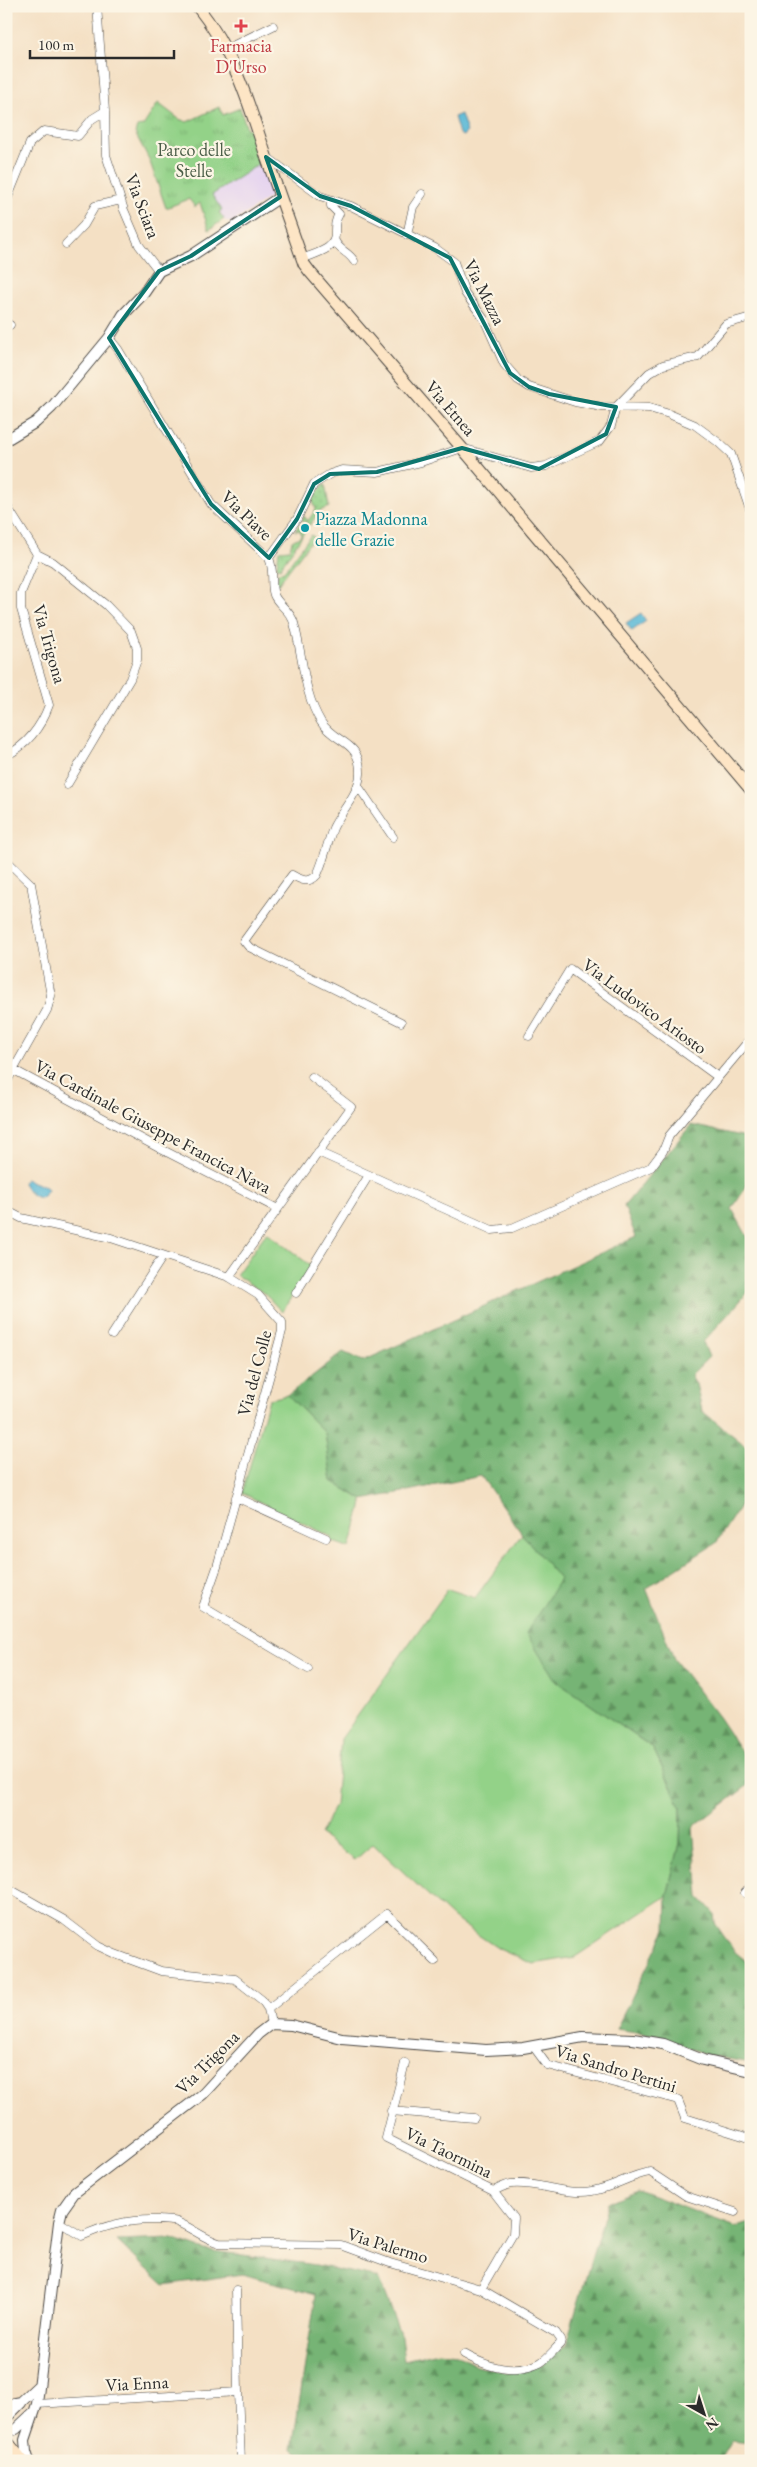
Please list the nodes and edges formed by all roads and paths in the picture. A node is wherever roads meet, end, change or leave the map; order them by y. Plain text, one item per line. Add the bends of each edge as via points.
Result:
1 (97, 6) edge
2 (197, 6) edge
3 (273, 26) dead end
4 (226, 49) junction
5 (105, 110) junction
6 (266, 157) junction
7 (422, 194) dead end
8 (280, 197) junction
9 (121, 200) junction
10 (331, 200) junction
11 (6, 202) edge
12 (407, 235) junction
13 (335, 241) junction
14 (66, 244) dead end
15 (302, 259) junction
16 (354, 261) dead end
17 (159, 271) junction
18 (751, 317) edge
19 (109, 338) junction
20 (616, 408) junction
21 (6, 440) edge
22 (462, 448) junction
23 (6, 505) edge
24 (751, 512) edge
25 (37, 554) junction
26 (269, 558) junction
27 (6, 756) edge
28 (67, 785) dead end
29 (358, 786) junction
30 (751, 790) edge
31 (393, 837) dead end
32 (6, 860) edge
33 (401, 1022) dead end
34 (529, 1036) dead end
35 (751, 1038) edge
36 (14, 1070) junction
37 (312, 1077) dead end
38 (718, 1077) junction
39 (6, 1083) edge
40 (318, 1152) junction
41 (369, 1176) junction
42 (278, 1209) junction
43 (6, 1210) edge
44 (163, 1256) junction
45 (229, 1278) junction
46 (296, 1293) dead end
47 (112, 1335) dead end
48 (236, 1497) junction
49 (326, 1538) dead end
50 (308, 1669) dead end
51 (751, 1886) edge
52 (6, 1888) edge
53 (745, 1893) dead end
54 (435, 1961) dead end
55 (268, 2009) junction
56 (271, 2024) junction
57 (533, 2046) junction
58 (405, 2063) dead end
59 (751, 2071) edge
60 (391, 2111) junction
61 (474, 2118) dead end
62 (746, 2137) dead end
63 (493, 2191) junction
64 (735, 2212) dead end
65 (59, 2222) junction
66 (481, 2289) junction
67 (236, 2290) dead end
68 (464, 2354) dead end
69 (40, 2384) junction
70 (238, 2392) junction
71 (21, 2402) junction
72 (6, 2405) edge
73 (36, 2407) junction
74 (6, 2418) edge
75 (6, 2432) edge
76 (6, 2440) edge
77 (24, 2460) edge
78 (241, 2461) edge

1 - 5 street, Via Sciara
2 - 4 main road, Via Etnea
3 - 4 street
4 - 6 main road, Via Etnea via 251,107
5 - 9 street, Via Sciara via 106,155
5 - 11 street via 92,119 78,136 44,131 33,138
6 - 8 main road, Via Etnea
6 - 10 street, Via Mazza via 320,196
7 - 12 street via 413,207
8 - 15 main road, Via Etnea
8 - 17 street via 192,256
9 - 14 street via 95,206 84,225
9 - 17 street, Via Sciara via 139,245
10 - 12 street, Via Mazza
10 - 13 street via 331,206 339,214 335,220
12 - 20 street, Via Mazza via 435,248 454,262 465,293 484,320 504,364 518,380 529,387 575,402
13 - 15 street via 332,246
13 - 16 street via 341,250 350,253
15 - 22 main road, Via Etnea
17 - 19 street via 144,294 123,315
18 - 20 street via 726,324 698,357 663,365 649,373
19 - 21 street via 52,407 36,422
19 - 26 street, Via Piave via 211,504
20 - 22 street via 611,426 600,441 539,469
20 - 24 street, Via Mazza via 649,408 669,414 695,425 718,442 731,454
22 - 26 street, Via Piave via 377,472 342,470 322,478 314,484 297,519
22 - 30 main road, Via Etnea
23 - 25 street
25 - 27 street, Via Trigona via 21,593 21,609 49,705 23,747
25 - 28 street via 53,562 106,605 132,631 137,648 137,660 130,679
26 - 29 street via 274,572 275,597 294,620 302,666 317,712 328,730 353,748 360,766
29 - 31 street
29 - 33 street via 334,828 317,875 305,881 292,875 244,941 249,947
32 - 36 street via 31,884 51,996
34 - 38 street, Via Ludovico Ariosto via 570,969
35 - 38 street
36 - 39 street
36 - 42 street, Via Cardinale Giuseppe Francica Nava
37 - 40 street via 351,1107
38 - 41 street via 669,1136 651,1167 512,1228 492,1230
40 - 41 street
40 - 42 street
41 - 46 street
42 - 45 street
43 - 44 street, Via del Colle via 21,1218 111,1238
44 - 45 street, Via del Colle
44 - 47 street
45 - 48 street, Via del Colle via 258,1295 282,1322
48 - 49 street
48 - 50 street, Via del Colle via 203,1608
51 - 53 street
52 - 55 street via 64,1920 98,1946 115,1954 161,1971 235,1980
54 - 55 street via 387,1914
55 - 56 street
56 - 57 street via 291,2025 342,2038 486,2050
56 - 65 street, Via Trigona via 203,2094 74,2194 62,2210
57 - 59 street via 583,2037 633,2039 663,2044 703,2060
57 - 62 street, Via Sandro Pertini via 546,2064 678,2100 685,2118
58 - 60 street, Via Taormina
60 - 61 street
60 - 63 street, Via Taormina via 386,2138
63 - 64 street via 510,2184 523,2184 591,2192 650,2172 686,2196
63 - 66 street, Via Taormina via 511,2211 514,2226
65 - 66 street, Via Palermo via 82,2236 105,2225 151,2220 176,2221 219,2244 341,2245
65 - 69 street, Via Trigona
66 - 68 street, Via Palermo via 556,2332 560,2344 540,2362 522,2368 494,2368
67 - 70 street
69 - 71 street
69 - 73 street, Via Trigona
70 - 73 street, Via Enna
70 - 78 street
71 - 72 street
71 - 74 street
73 - 75 street via 16,2429
73 - 77 street, Via Trigona via 25,2440
76 - 77 main road

